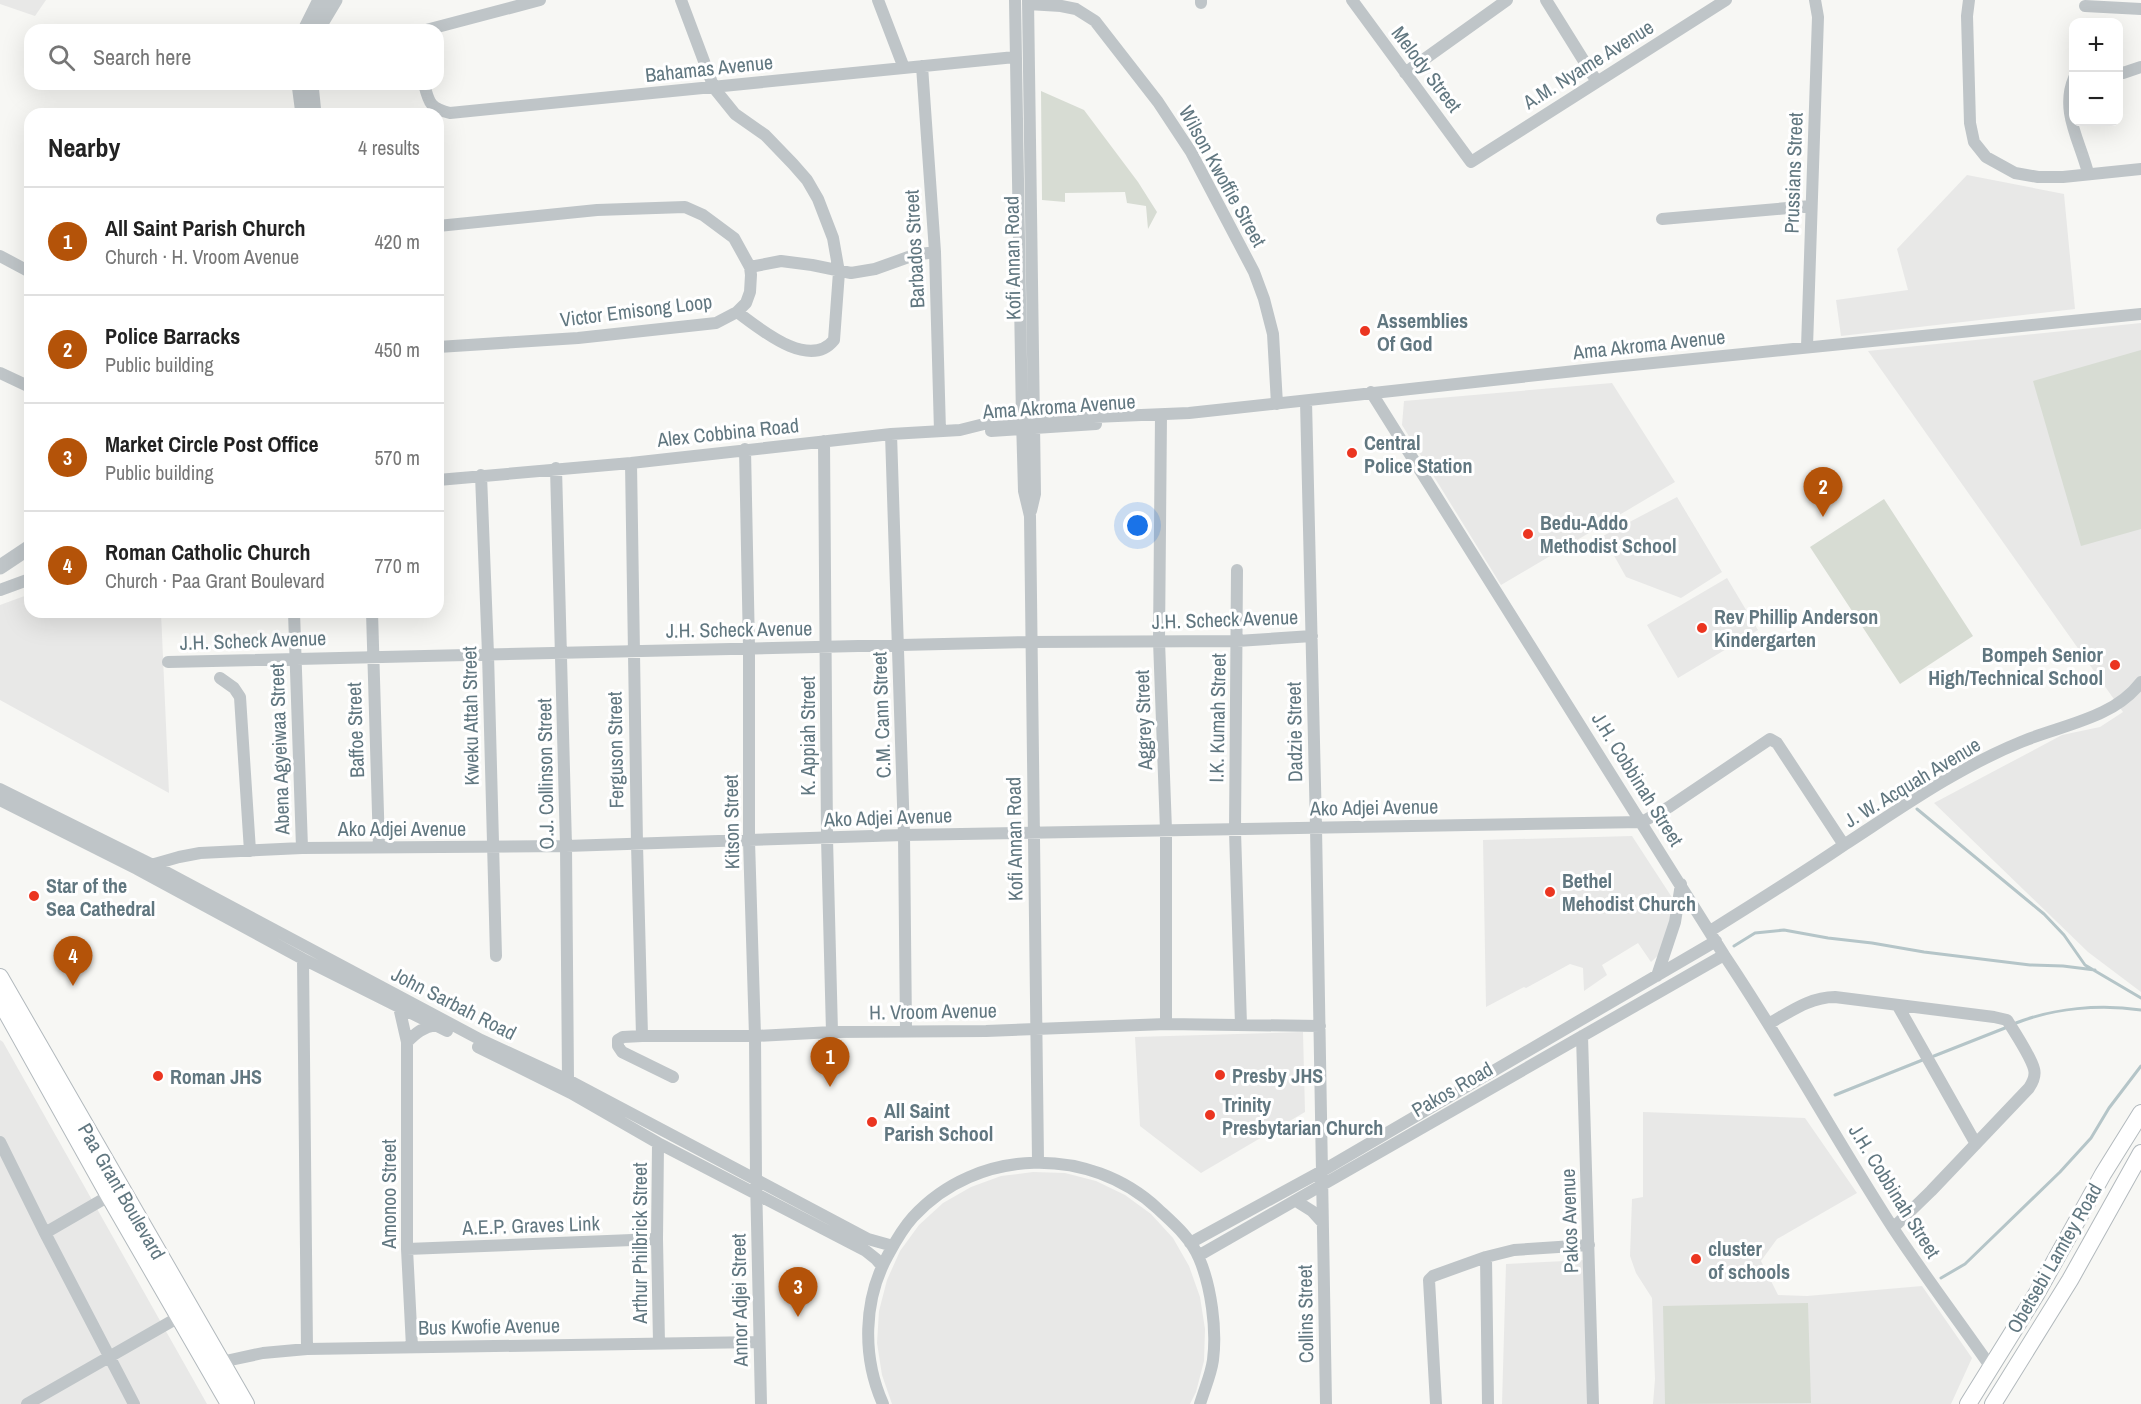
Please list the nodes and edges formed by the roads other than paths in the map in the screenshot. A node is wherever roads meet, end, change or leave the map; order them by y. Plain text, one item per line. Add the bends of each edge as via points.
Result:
1 (320, 0) edge
2 (335, 0) edge
3 (540, 0) edge
4 (681, 0) edge
5 (878, 0) edge
6 (1015, 0) edge
7 (1352, 0) edge
8 (1507, 0) edge
9 (1546, 0) edge
10 (1726, 0) edge
11 (1815, 0) edge
12 (1969, 0) edge
13 (1028, 2) edge
14 (2085, 6) dead end
15 (2141, 9) edge
16 (308, 24) edge
17 (321, 24) edge
18 (444, 25) edge
19 (1015, 57) junction
20 (922, 66) junction
21 (2141, 67) edge
22 (904, 68) junction
23 (1405, 73) junction
24 (2123, 73) edge
25 (1597, 82) junction
26 (714, 88) junction
27 (300, 90) edge
28 (312, 90) edge
29 (426, 90) edge
30 (2069, 91) edge
31 (302, 108) edge
32 (313, 108) edge
33 (435, 108) edge
34 (444, 112) edge
35 (2069, 117) edge
36 (2072, 126) edge
37 (1471, 162) joint
38 (2141, 169) edge
39 (2088, 173) junction
40 (1811, 206) junction
41 (1662, 219) dead end
42 (444, 225) edge
43 (935, 252) junction
44 (0, 256) edge
45 (750, 267) junction
46 (24, 269) edge
47 (839, 272) junction
48 (737, 312) junction
49 (2141, 314) edge
50 (444, 347) edge
51 (1807, 347) junction
52 (0, 373) edge
53 (24, 384) edge
54 (1371, 392) junction
55 (1306, 401) junction
56 (1277, 404) junction
57 (1161, 415) junction
58 (1028, 424) junction
59 (940, 431) junction
60 (891, 434) junction
61 (824, 441) junction
62 (745, 449) junction
63 (631, 463) junction
64 (556, 468) junction
65 (480, 475) junction
66 (444, 479) edge
67 (24, 552) edge
68 (0, 567) edge
69 (1237, 570) dead end
70 (24, 581) edge
71 (0, 590) edge
72 (294, 618) edge
73 (372, 618) edge
74 (1312, 636) junction
75 (1159, 641) junction
76 (1238, 641) junction
77 (1030, 642) junction
78 (899, 645) junction
79 (826, 646) junction
80 (749, 648) junction
81 (633, 651) junction
82 (562, 652) junction
83 (488, 654) junction
84 (372, 656) junction
85 (295, 658) junction
86 (168, 662) dead end
87 (220, 678) dead end
88 (2141, 682) edge
89 (0, 789) edge
90 (0, 800) edge
91 (1642, 822) junction
92 (1316, 827) junction
93 (1166, 830) junction
94 (1235, 831) junction
95 (1033, 834) junction
96 (904, 835) junction
97 (827, 838) junction
98 (750, 841) junction
99 (637, 844) junction
100 (1844, 845) junction
101 (566, 846) junction
102 (379, 847) junction
103 (493, 847) junction
104 (302, 848) junction
105 (250, 851) junction
106 (151, 864) junction
107 (137, 869) junction
108 (1681, 884) junction
109 (1713, 936) junction
110 (1724, 955) junction
111 (496, 956) dead end
112 (303, 958) junction
113 (1657, 976) junction
114 (0, 977) edge
115 (0, 1001) edge
116 (1898, 1006) junction
117 (399, 1007) junction
118 (1770, 1023) junction
119 (1166, 1024) junction
120 (436, 1025) junction
121 (1241, 1025) junction
122 (1320, 1026) junction
123 (1036, 1028) junction
124 (906, 1030) junction
125 (832, 1032) junction
126 (642, 1036) junction
127 (755, 1036) junction
128 (1582, 1036) junction
129 (407, 1042) junction
130 (673, 1077) dead end
131 (568, 1080) junction
132 (2141, 1113) edge
133 (0, 1142) edge
134 (658, 1143) junction
135 (1976, 1144) junction
136 (2141, 1153) edge
137 (1038, 1161) junction
138 (1322, 1171) junction
139 (756, 1179) junction
140 (1323, 1187) junction
141 (115, 1192) junction
142 (757, 1194) junction
143 (1296, 1201) junction
144 (1322, 1222) junction
145 (1893, 1228) junction
146 (45, 1233) junction
147 (657, 1239) junction
148 (1190, 1243) junction
149 (1589, 1245) junction
150 (893, 1246) junction
151 (407, 1249) junction
152 (1198, 1256) junction
153 (1486, 1257) junction
154 (882, 1266) junction
155 (179, 1317) junction
156 (759, 1342) junction
157 (659, 1343) junction
158 (412, 1347) junction
159 (307, 1349) junction
160 (109, 1357) junction
161 (220, 1362) junction
162 (1990, 1366) junction
163 (27, 1404) edge
164 (134, 1404) edge
165 (229, 1404) edge
166 (246, 1404) edge
167 (761, 1404) edge
168 (883, 1404) edge
169 (1200, 1404) edge
170 (1326, 1404) edge
171 (1436, 1404) edge
172 (1488, 1404) edge
173 (1593, 1404) edge
174 (1968, 1404) edge
175 (1993, 1404) edge

1 - 16 street
2 - 17 street
3 - 18 street
4 - 26 street
5 - 22 street
6 - 19 street, Kofi Annan Road
7 - 23 street, Melody Street
8 - 23 street
9 - 25 street
10 - 25 street, A.M. Nyame Avenue
11 - 40 street, Prussians Street via 1818,17
12 - 39 street via 1974,142 1986,157 2015,173 2038,177
13 - 56 street, Wilson Kwoffie Street via 1076,9 1095,21 1191,152 1250,264 1264,299 1272,334
13 - 58 street, Kofi Annan Road
14 - 15 street
19 - 20 street, Bahamas Avenue
19 - 58 street, Kofi Annan Road
20 - 22 street, Bahamas Avenue
20 - 43 street, Barbados Street
21 - 24 street
22 - 26 street, Bahamas Avenue
23 - 37 street, Melody Street
25 - 37 street, A.M. Nyame Avenue
26 - 34 street, Bahamas Avenue
26 - 47 street via 728,107 765,135 807,180 833,238
27 - 31 street
28 - 32 street
29 - 33 street, Bahamas Avenue
30 - 35 street
36 - 39 street
38 - 39 street
40 - 41 street
40 - 51 street, Prussians Street
42 - 45 street via 597,210 685,207 735,238
43 - 47 street via 875,269
43 - 59 street, Barbados Street
44 - 46 street
45 - 47 street via 781,261
45 - 48 street, Victor Emisong Loop via 750,292
47 - 48 street via 834,340 829,346 800,350 781,343
48 - 50 street, Victor Emisong Loop via 716,323 578,338
49 - 51 street, Ama Akroma Avenue
51 - 54 street, Ama Akroma Avenue
52 - 53 street
54 - 55 street, Ama Akroma Avenue
54 - 91 street, J.H. Cobbinah Street
55 - 56 street, Ama Akroma Avenue
55 - 74 street, Dadzie Street
56 - 57 street, Ama Akroma Avenue
57 - 58 street, Ama Akroma Avenue via 1143,421
57 - 75 street, Aggrey Street
58 - 59 street, Alex Cobbina Road via 984,424
58 - 77 street, Kofi Annan Road via 1024,491 1030,516
59 - 60 street, Alex Cobbina Road
60 - 61 street, Alex Cobbina Road
60 - 78 street, C.M. Cann Street
61 - 62 street, Alex Cobbina Road
61 - 79 street, K. Appiah Street
62 - 63 street, Alex Cobbina Road
62 - 80 street, Kitson Street
63 - 64 street, Alex Cobbina Road
63 - 81 street, Ferguson Street
64 - 65 street, Alex Cobbina Road
64 - 82 street, O.J. Collinson Street
65 - 66 street, Alex Cobbina Road
65 - 83 street, Kweku Attah Street
67 - 68 street
69 - 76 street, I.K. Kumah Street
70 - 71 street
72 - 85 street, Abena Agyeiwaa Street
73 - 84 street, Baffoe Street
74 - 76 street, J.H. Scheck Avenue
74 - 92 street, Dadzie Street
75 - 76 street, J.H. Scheck Avenue
75 - 77 street, J.H. Scheck Avenue
75 - 93 street, Aggrey Street
76 - 94 street, I.K. Kumah Street
77 - 78 street, J.H. Scheck Avenue
77 - 95 street, Kofi Annan Road
78 - 79 street, J.H. Scheck Avenue
78 - 96 street, C.M. Cann Street
79 - 80 street, J.H. Scheck Avenue
79 - 97 street, K. Appiah Street
80 - 81 street, J.H. Scheck Avenue
80 - 98 street, Kitson Street
81 - 82 street, J.H. Scheck Avenue
81 - 99 street, Ferguson Street
82 - 83 street, J.H. Scheck Avenue
82 - 101 street, O.J. Collinson Street
83 - 84 street, J.H. Scheck Avenue
83 - 103 street, Kweku Attah Street
84 - 85 street, J.H. Scheck Avenue
84 - 102 street, Baffoe Street
85 - 86 street, J.H. Scheck Avenue
85 - 104 street, Abena Agyeiwaa Street
87 - 105 street via 240,697
88 - 100 street, J. W. Acquah Avenue via 2117,705 2100,714 2020,742 1965,768
89 - 106 street, John Sarbah Road
90 - 107 street, John Sarbah Road
91 - 92 street, Ako Adjei Avenue
91 - 100 street via 1770,739 1777,743
91 - 108 street, J.H. Cobbinah Street
92 - 94 street, Ako Adjei Avenue
92 - 122 street, Dadzie Street
93 - 94 street, Ako Adjei Avenue
93 - 95 street, Ako Adjei Avenue
93 - 119 street, Aggrey Street
94 - 121 street, I.K. Kumah Street
95 - 96 street, Ako Adjei Avenue
95 - 123 street, Kofi Annan Road
96 - 97 street, Ako Adjei Avenue
96 - 124 street, C.M. Cann Street
97 - 98 street, Ako Adjei Avenue
97 - 125 street, K. Appiah Street
98 - 99 street, Ako Adjei Avenue
98 - 127 street, Kitson Street
99 - 101 street, Ako Adjei Avenue
99 - 126 street, Ferguson Street
100 - 109 street, J. W. Acquah Avenue
101 - 103 street, Ako Adjei Avenue
101 - 131 street, O.J. Collinson Street
102 - 103 street, Ako Adjei Avenue
102 - 104 street, Ako Adjei Avenue
103 - 111 street, Kweku Attah Street
104 - 105 street, Ako Adjei Avenue
105 - 106 street, Ako Adjei Avenue via 200,853
106 - 107 street, Ako Adjei Avenue
106 - 131 street, John Sarbah Road via 482,1040
107 - 112 street, John Sarbah Road
108 - 109 street, J.H. Cobbinah Street
108 - 113 street via 1676,922
109 - 110 street, J.H. Cobbinah Street
109 - 113 street, Pakos Road
110 - 118 street, J.H. Cobbinah Street
110 - 128 street, Pakos Road
112 - 117 street, John Sarbah Road
112 - 159 street
113 - 138 street, Pakos Road
114 - 141 main road, Paa Grant Boulevard
115 - 141 main road, Paa Grant Boulevard
116 - 118 street via 1822,997
116 - 135 street
116 - 135 street via 2007,1020 2034,1068 2034,1078 2030,1088
117 - 120 street, John Sarbah Road
117 - 129 street, Amonoo Street
118 - 145 street, J.H. Cobbinah Street
119 - 121 street, H. Vroom Avenue
119 - 123 street, H. Vroom Avenue
120 - 129 street
120 - 134 street, John Sarbah Road
121 - 122 street, H. Vroom Avenue
122 - 138 street, Dadzie Street
123 - 124 street, H. Vroom Avenue
123 - 137 street, Kofi Annan Road
124 - 125 street, H. Vroom Avenue
125 - 127 street, H. Vroom Avenue
126 - 127 street, H. Vroom Avenue
126 - 130 street, H. Vroom Avenue via 623,1037 618,1046 622,1052
127 - 139 street, Kitson Street
128 - 140 street, Pakos Road
128 - 149 street, Pakos Avenue
129 - 151 street, Amonoo Street
131 - 139 street, John Sarbah Road
132 - 162 main road, Obetsebi Lamtey Road
133 - 146 street
134 - 142 street, John Sarbah Road
134 - 147 street, Arthur Philbrick Street
135 - 145 street
136 - 175 main road, Obetsebi Lamtey Road via 2070,1280
137 - 148 street via 1072,1164 1110,1176 1144,1196
137 - 150 street via 988,1170 947,1189 913,1217
138 - 140 street, Collins Street
138 - 148 street, Pakos Road
139 - 142 street, Kitson Street
139 - 150 street, John Sarbah Road via 868,1239
140 - 143 street, Pakos Road
140 - 144 street, Collins Street
141 - 146 street
141 - 155 main road, Paa Grant Boulevard
141 - 161 main road, Paa Grant Boulevard
142 - 154 street, John Sarbah Road via 866,1251
142 - 156 street, Annor Adjei Street
143 - 144 street
143 - 152 street, Pakos Road
144 - 170 street, Collins Street
145 - 162 street, J.H. Cobbinah Street
146 - 160 street
147 - 151 street, A.E.P. Graves Link
147 - 157 street, Arthur Philbrick Street
148 - 152 street
149 - 153 street via 1532,1248
149 - 173 street, Pakos Avenue
150 - 154 street
151 - 158 street, Amonoo Street
152 - 169 street via 1212,1308 1213,1350
153 - 171 street via 1429,1280
153 - 172 street
154 - 168 street via 868,1320 869,1355
155 - 160 street
155 - 165 main road, Paa Grant Boulevard
156 - 157 street, Bus Kwofie Avenue
156 - 167 street, Annor Adjei Street
157 - 158 street, Bus Kwofie Avenue
158 - 159 street, Bus Kwofie Avenue
159 - 161 street, Bus Kwofie Avenue
160 - 163 street
160 - 164 street
161 - 166 main road, Paa Grant Boulevard
162 - 174 main road, Obetsebi Lamtey Road

